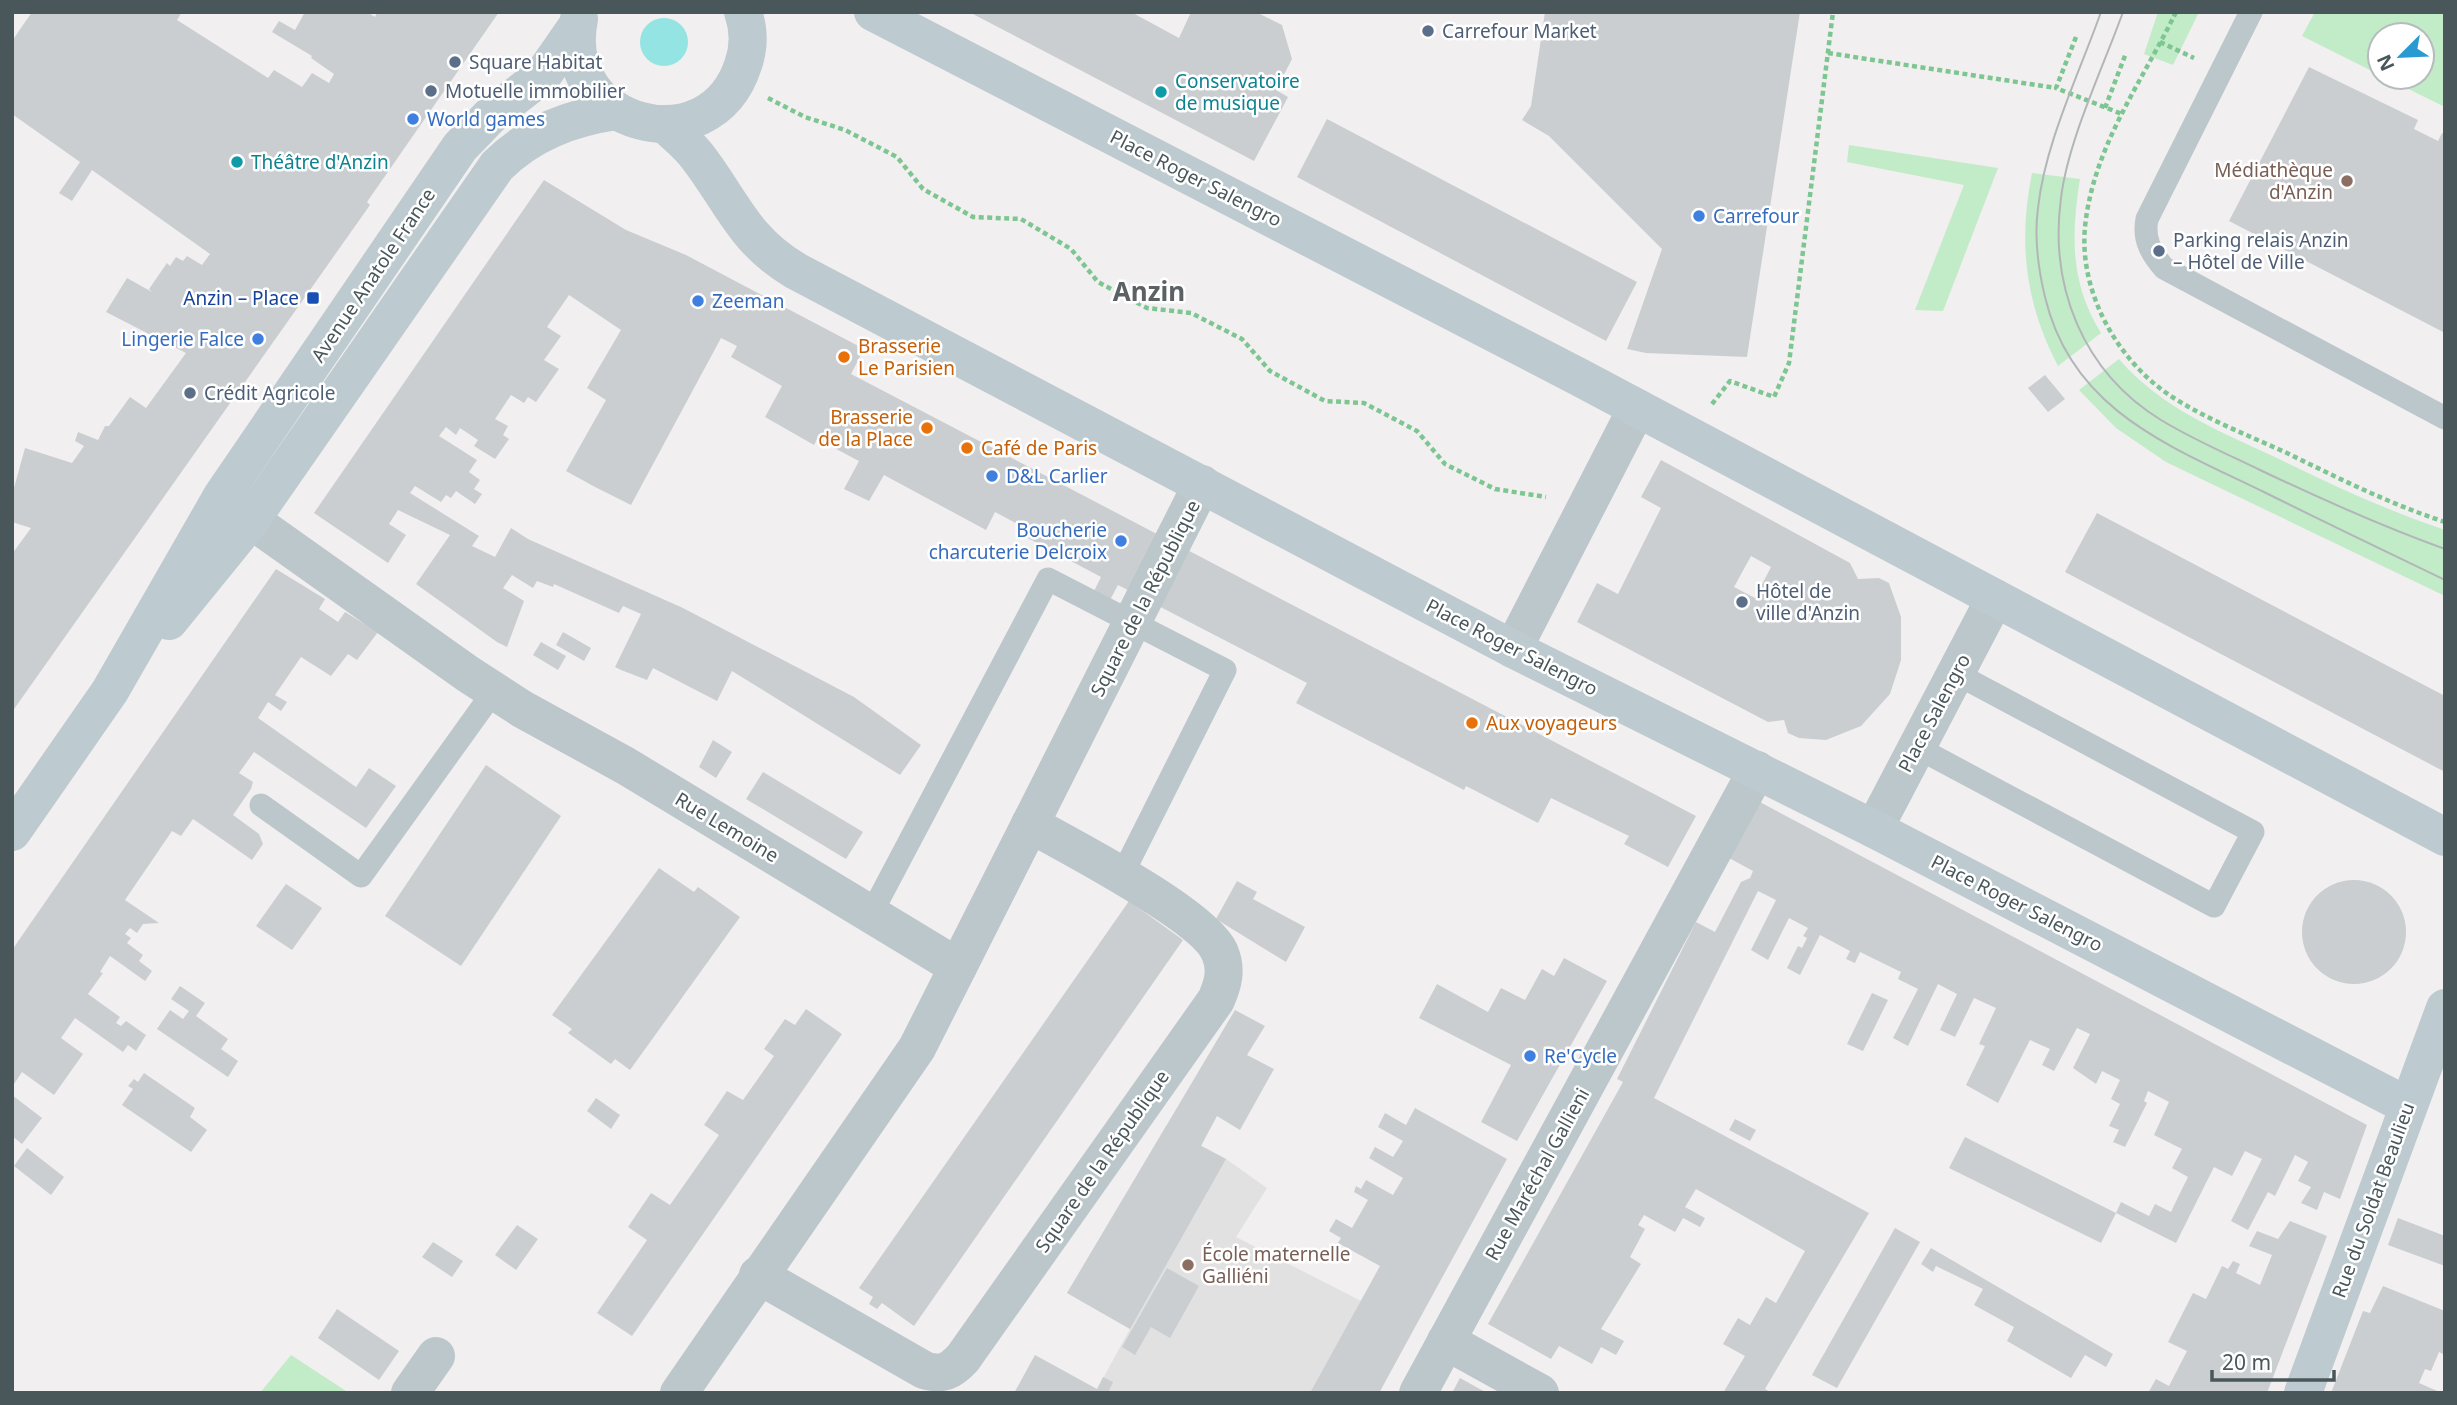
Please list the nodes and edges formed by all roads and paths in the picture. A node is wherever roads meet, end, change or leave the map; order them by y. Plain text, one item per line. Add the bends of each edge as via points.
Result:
1 (743, 12) edge
2 (873, 12) edge
3 (1833, 12) edge
4 (2176, 12) edge
5 (2251, 12) edge
6 (579, 19) edge
7 (2076, 37) dead end
8 (1828, 53) junction
9 (2126, 53) dead end
10 (737, 81) junction
11 (2056, 88) junction
12 (2105, 108) junction
13 (616, 111) junction
14 (2122, 114) junction
15 (666, 125) junction
16 (1637, 408) junction
17 (2445, 418) edge
18 (1687, 434) junction
19 (1202, 484) junction
20 (1582, 513) junction
21 (251, 520) junction
22 (2445, 522) edge
23 (1995, 598) junction
24 (1132, 623) junction
25 (1513, 649) junction
26 (1955, 673) junction
27 (110, 691) junction
28 (494, 691) junction
29 (1916, 747) junction
30 (1757, 770) junction
31 (261, 805) dead end
32 (1030, 824) junction
33 (1874, 829) junction
34 (12, 832) edge
35 (2445, 837) edge
36 (1121, 877) junction
37 (871, 914) junction
38 (958, 967) junction
39 (2445, 1008) edge
40 (2408, 1106) junction
41 (758, 1275) junction
42 (1446, 1341) junction
43 (436, 1356) dead end
44 (410, 1393) edge
45 (679, 1393) edge
46 (1418, 1393) edge
47 (1540, 1393) edge
48 (2303, 1393) edge

1 - 10 street via 748,38
2 - 16 street, Place Roger Salengro
3 - 8 path
4 - 14 path
5 - 17 lane via 2147,219 2150,249 2164,268
6 - 13 street via 577,51 584,74 597,95
6 - 27 street, Avenue Anatole France via 543,75 490,116 460,147 222,496
7 - 11 path
8 - 11 path
8 - 18 path via 1789,363 1774,397 1730,381
9 - 12 path
10 - 15 street via 707,112
10 - 20 path via 897,157 923,189 973,217 1021,219 1071,249 1098,282 1147,308 1191,313 1242,339 1270,371 1325,401 1364,403 1417,431 1445,464 1495,489 1537,493
11 - 12 path
12 - 14 path
13 - 15 street via 635,120
13 - 21 street, Avenue Anatole France via 576,118 541,133 497,166
14 - 22 path via 2096,174 2085,228 2095,299 2121,348 2180,402 2370,493
15 - 19 street, Place Roger Salengro via 697,155 733,213 779,261
16 - 18 street, Place Roger Salengro
16 - 20 street
18 - 23 street, Place Roger Salengro
19 - 24 street, Square de la République
19 - 25 street, Place Roger Salengro
20 - 25 street
21 - 27 street, Avenue Anatole France
21 - 28 street, Rue Lemoine
23 - 26 street, Place Salengro
23 - 35 street, Place Roger Salengro
24 - 32 street, Square de la République
24 - 36 lane via 1225,670
24 - 37 lane via 1048,579
25 - 30 street, Place Roger Salengro
26 - 29 street, Place Salengro
26 - 29 lane via 2253,832 2214,906
27 - 34 street, Avenue Anatole France
28 - 31 lane via 361,876
28 - 37 street, Rue Lemoine via 626,765
29 - 33 street, Place Salengro
30 - 33 street, Place Roger Salengro
30 - 42 street, Rue Maréchal Gallieni
32 - 36 street, Square de la République
32 - 38 street, Square de la République
33 - 40 street, Place Roger Salengro
36 - 41 street, Square de la République via 1210,937 1220,951 1223,982 1216,1000 964,1358 942,1373 924,1370
37 - 38 street, Rue Lemoine
38 - 41 street, Square de la République via 917,1048
39 - 40 street, Rue du Soldat Beaulieu
40 - 48 street, Rue du Soldat Beaulieu
41 - 45 street, Square de la République
42 - 46 street, Rue Maréchal Gallieni
42 - 47 street
43 - 44 street

